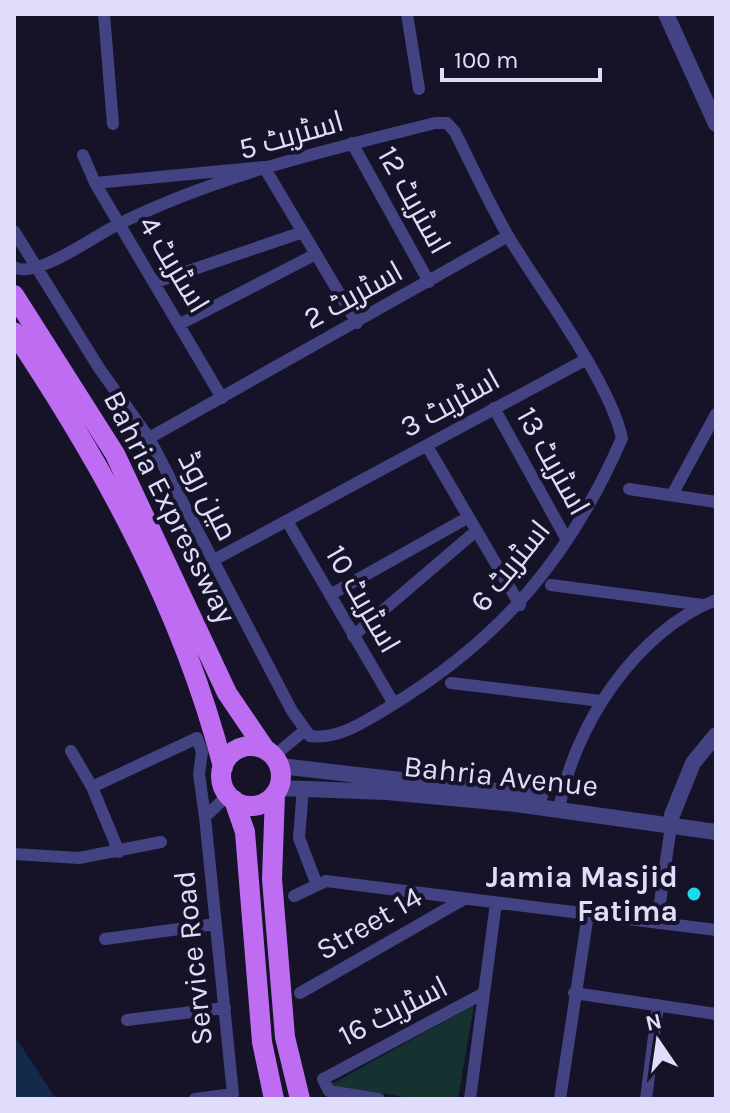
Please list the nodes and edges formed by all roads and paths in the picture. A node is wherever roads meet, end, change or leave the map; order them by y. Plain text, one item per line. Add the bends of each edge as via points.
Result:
1 (104, 14) edge
2 (407, 14) edge
3 (666, 14) edge
4 (419, 89) dead end
5 (113, 124) dead end
6 (716, 124) edge
7 (352, 143) junction
8 (83, 155) dead end
9 (264, 167) junction
10 (95, 183) junction
11 (119, 223) junction
12 (14, 231) edge
13 (303, 232) junction
14 (508, 236) junction
15 (316, 254) junction
16 (14, 267) edge
17 (37, 268) junction
18 (156, 282) junction
19 (429, 282) junction
20 (14, 295) edge
21 (357, 323) junction
22 (180, 324) junction
23 (14, 332) edge
24 (585, 360) junction
25 (222, 398) junction
26 (494, 408) junction
27 (716, 414) edge
28 (149, 438) junction
29 (427, 446) junction
30 (629, 489) dead end
31 (672, 495) junction
32 (716, 502) edge
33 (467, 518) junction
34 (287, 521) junction
35 (476, 531) junction
36 (567, 540) junction
37 (212, 561) junction
38 (551, 585) dead end
39 (330, 595) junction
40 (710, 603) edge
41 (520, 605) junction
42 (353, 636) junction
43 (451, 683) dead end
44 (601, 701) junction
45 (394, 704) junction
46 (305, 730) junction
47 (716, 735) edge
48 (71, 751) dead end
49 (273, 757) junction
50 (223, 767) junction
51 (92, 787) junction
52 (303, 788) junction
53 (277, 791) junction
54 (231, 797) junction
55 (560, 804) junction
56 (205, 817) junction
57 (672, 820) junction
58 (716, 822) edge
59 (716, 832) edge
60 (161, 842) dead end
61 (119, 852) junction
62 (14, 854) edge
63 (317, 885) junction
64 (294, 896) dead end
65 (464, 899) junction
66 (496, 903) junction
67 (588, 914) junction
68 (657, 923) junction
69 (216, 924) junction
70 (716, 930) edge
71 (105, 939) dead end
72 (300, 993) dead end
73 (484, 993) junction
74 (574, 993) junction
75 (658, 1005) junction
76 (225, 1008) junction
77 (716, 1014) edge
78 (127, 1020) dead end
79 (195, 1099) edge
80 (274, 1099) edge
81 (300, 1099) edge
82 (379, 1099) edge
83 (470, 1099) edge
84 (560, 1099) edge
85 (646, 1099) edge

1 - 5 street
2 - 4 street
3 - 6 street
7 - 9 street, اسٹریٹ 5
7 - 14 street, اسٹریٹ 5 via 447,123
7 - 19 street, اسٹریٹ 12
8 - 10 street, اسٹریٹ 4
9 - 10 street
9 - 11 street, اسٹریٹ 5
9 - 13 street
10 - 11 street, اسٹریٹ 4
11 - 17 street, اسٹریٹ 5
11 - 18 street, اسٹریٹ 4
12 - 17 street, مین روڈ
13 - 15 street
13 - 18 street
14 - 19 street, اسٹریٹ 2
14 - 24 street
15 - 21 street
15 - 22 street
16 - 17 street
17 - 28 street, مین روڈ
18 - 22 street, اسٹریٹ 4
19 - 21 street, اسٹریٹ 2
20 - 49 main road, Bahria Expressway via 115,454 227,693
21 - 25 street, اسٹریٹ 2
22 - 25 street, اسٹریٹ 4
23 - 50 main road, Bahria Expressway via 70,415 120,507 165,603
24 - 26 street, اسٹریٹ 3
24 - 36 street, اسٹریٹ 6 via 622,438
25 - 28 street, اسٹریٹ 2
26 - 29 street, اسٹریٹ 3
26 - 36 street, اسٹریٹ 13
27 - 31 street
28 - 37 street, مین روڈ
29 - 33 street
29 - 34 street, اسٹریٹ 3
30 - 31 street
31 - 32 street
33 - 35 street
33 - 39 street
34 - 37 street, اسٹریٹ 3
34 - 39 street, اسٹریٹ 10
35 - 41 street
35 - 42 street
36 - 41 street, اسٹریٹ 6
37 - 46 street, مین روڈ
38 - 40 street
39 - 42 street, اسٹریٹ 10
40 - 44 street via 652,639
41 - 45 street, اسٹریٹ 6 via 462,659
42 - 45 street, اسٹریٹ 10
43 - 44 street
44 - 55 street
45 - 46 street, اسٹریٹ 6 via 325,738
46 - 49 street
47 - 57 street via 693,763
48 - 51 street
49 - 50 main road via 245,746 235,750
49 - 53 main road
49 - 55 street, Bahria Avenue
50 - 54 main road via 222,781
51 - 56 street, Service Road via 197,738
51 - 61 street
52 - 53 street, Bahria Avenue
52 - 55 street, Bahria Avenue
52 - 63 street via 299,838
53 - 54 main road via 256,805
53 - 81 main road via 272,879 285,1037
54 - 56 street
54 - 80 main road via 245,832 262,1042
55 - 57 street, Bahria Avenue
56 - 69 street, Service Road
57 - 58 street, Bahria Avenue
57 - 59 street, Bahria Avenue
57 - 68 street
60 - 61 street
61 - 62 street via 79,858
63 - 64 street
63 - 65 street via 326,881
65 - 66 street
65 - 72 street, Street 14
66 - 67 street
66 - 73 street
67 - 68 street
67 - 74 street
68 - 70 street
69 - 71 street
69 - 76 street, Service Road
73 - 82 street, اسٹریٹ 16 via 325,1075 329,1091
73 - 83 street
74 - 75 street
74 - 84 street
75 - 77 street
75 - 85 street
76 - 78 street
76 - 79 street, Service Road via 233,1094

